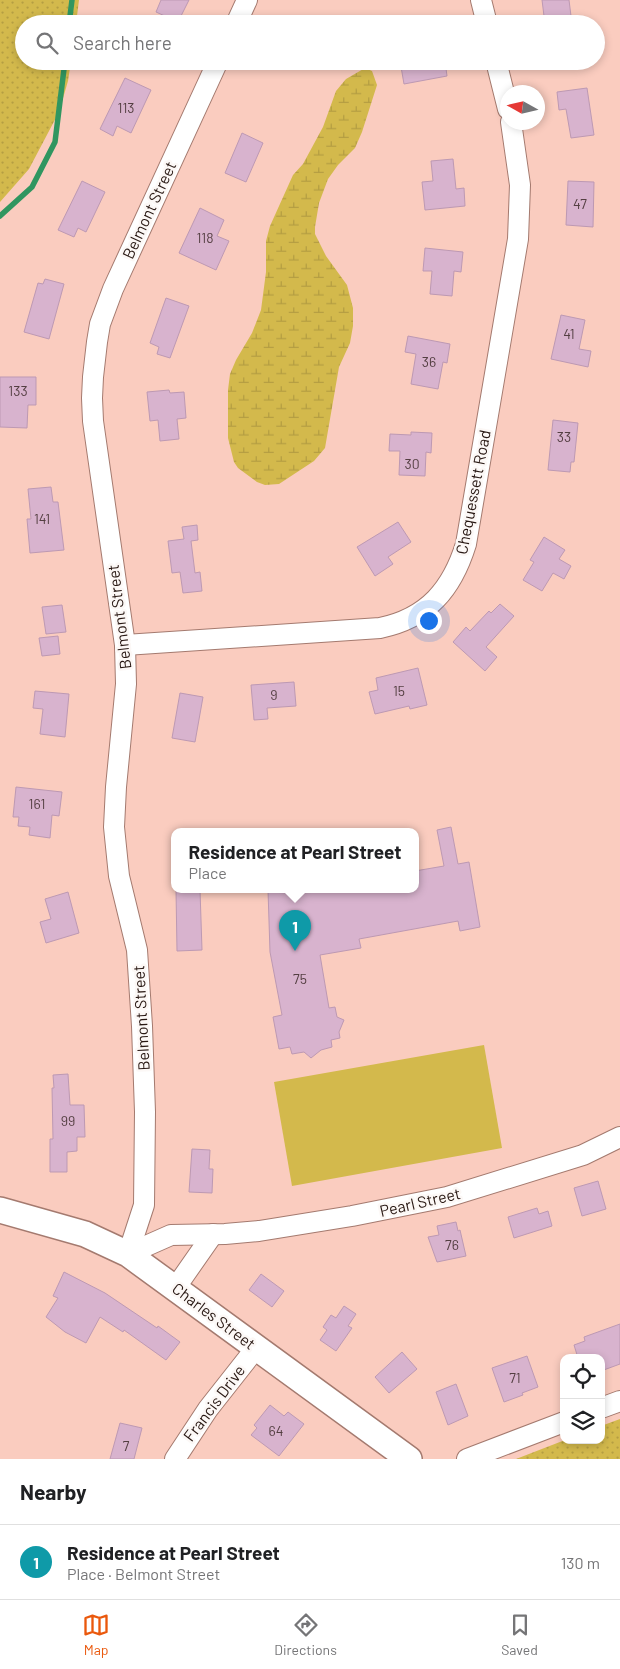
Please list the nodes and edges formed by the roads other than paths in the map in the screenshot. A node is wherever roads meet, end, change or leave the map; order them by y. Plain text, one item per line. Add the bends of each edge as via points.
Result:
1 (247, 0) edge
2 (481, 0) edge
3 (240, 15) edge
4 (485, 15) edge
5 (214, 70) edge
6 (498, 70) edge
7 (502, 85) edge
8 (511, 130) edge
9 (125, 645) junction
10 (620, 1137) edge
11 (0, 1210) edge
12 (212, 1234) junction
13 (128, 1254) junction
14 (176, 1287) junction
15 (256, 1348) junction
16 (620, 1401) edge
17 (605, 1407) edge
18 (560, 1424) edge
19 (175, 1459) edge
20 (409, 1459) edge
21 (467, 1459) edge

1 - 3 street
2 - 4 street
5 - 9 street, Belmont Street via 113,289 97,342 92,377 93,421
6 - 7 street
8 - 9 street, Chequessett Road via 520,184 517,244 466,544 458,568 445,590 427,608 412,617 380,628
9 - 13 street, Belmont Street via 126,693 114,827 119,876 138,958 145,1112 144,1205
10 - 12 street, Pearl Street via 575,1157 447,1197 300,1225 248,1233
11 - 13 street, Charles Street via 85,1234
12 - 13 street, Pearl Street via 171,1235
12 - 14 street
13 - 14 street, Charles Street
14 - 15 street, Charles Street
15 - 19 street, Francis Drive via 208,1409
15 - 20 street, Charles Street
16 - 17 street
18 - 21 street

